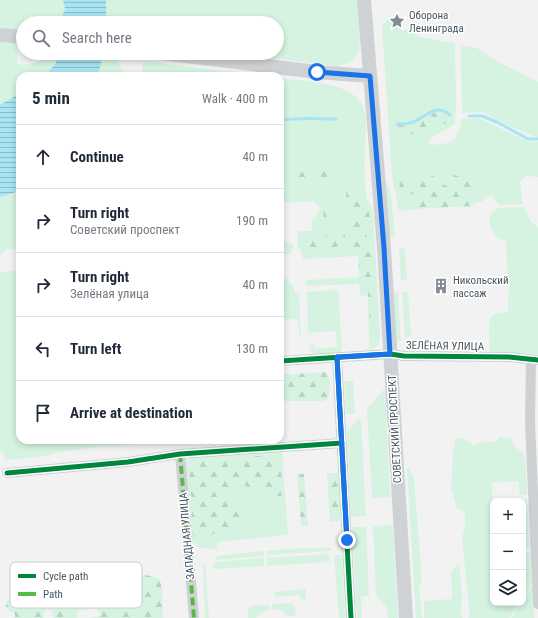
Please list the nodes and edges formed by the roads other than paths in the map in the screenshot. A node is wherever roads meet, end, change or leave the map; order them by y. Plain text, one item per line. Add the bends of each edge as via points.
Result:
1 (364, 0) edge
2 (0, 36) edge
3 (16, 37) edge
4 (217, 60) edge
5 (370, 76) junction
6 (390, 354) junction
7 (337, 357) junction
8 (534, 359) edge
9 (284, 361) edge
10 (342, 443) junction
11 (180, 454) junction
12 (7, 473) dead end
13 (538, 604) edge
14 (194, 618) edge
15 (351, 618) edge
16 (406, 618) edge

1 - 5 main road, СОВЕТСКИЙ ПРОСПЕКТ
2 - 3 main road
4 - 5 main road
5 - 6 main road, СОВЕТСКИЙ ПРОСПЕКТ
6 - 7 street, ЗЕЛЁНАЯ УЛИЦА
6 - 8 street, ЗЕЛЁНАЯ УЛИЦА
6 - 16 main road, СОВЕТСКИЙ ПРОСПЕКТ
7 - 9 street, ЗЕЛЁНАЯ УЛИЦА
7 - 10 street
8 - 13 street via 530,423
10 - 11 street
10 - 15 street
11 - 12 street via 128,462
11 - 14 street, ЗАПАДНАЯ УЛИЦА

